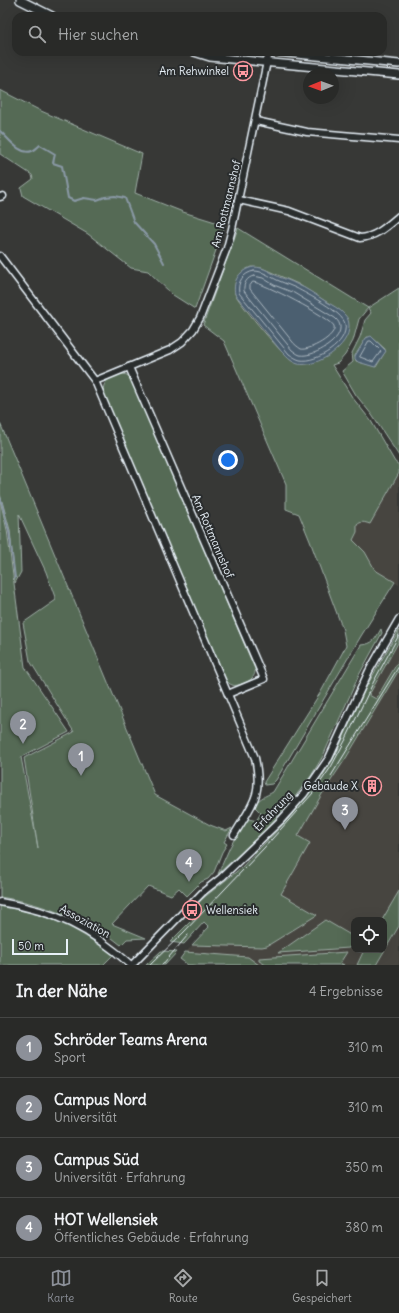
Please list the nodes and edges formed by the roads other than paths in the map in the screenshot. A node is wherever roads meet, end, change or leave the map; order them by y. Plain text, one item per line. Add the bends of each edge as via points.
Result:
1 (20, 0) edge
2 (44, 12) edge
3 (207, 56) edge
4 (268, 56) edge
5 (317, 56) edge
6 (267, 62) junction
7 (399, 64) edge
8 (399, 75) edge
9 (256, 121) junction
10 (399, 140) edge
11 (239, 200) junction
12 (399, 216) edge
13 (0, 256) edge
14 (129, 367) junction
15 (95, 382) junction
16 (399, 620) edge
17 (228, 694) junction
18 (234, 835) dead end
19 (0, 902) edge
20 (131, 965) edge

1 - 2 street
3 - 6 street
4 - 6 street, Am Rottmannshof
5 - 7 street
6 - 8 street
6 - 9 street, Am Rottmannshof
9 - 10 street via 307,132
9 - 11 street, Am Rottmannshof
11 - 12 street via 289,211 360,238 368,238 380,232
11 - 14 street, Am Rottmannshof via 227,248 193,330 170,350
13 - 15 street
14 - 15 street, Am Rottmannshof
14 - 17 street, Am Rottmannshof via 264,679
15 - 17 street
16 - 20 street, Erfahrung via 369,671 329,758 304,794 277,824 203,892
17 - 18 street via 255,758 258,775 257,794 251,813
19 - 20 street, Assoziation via 37,909 70,922 103,941

